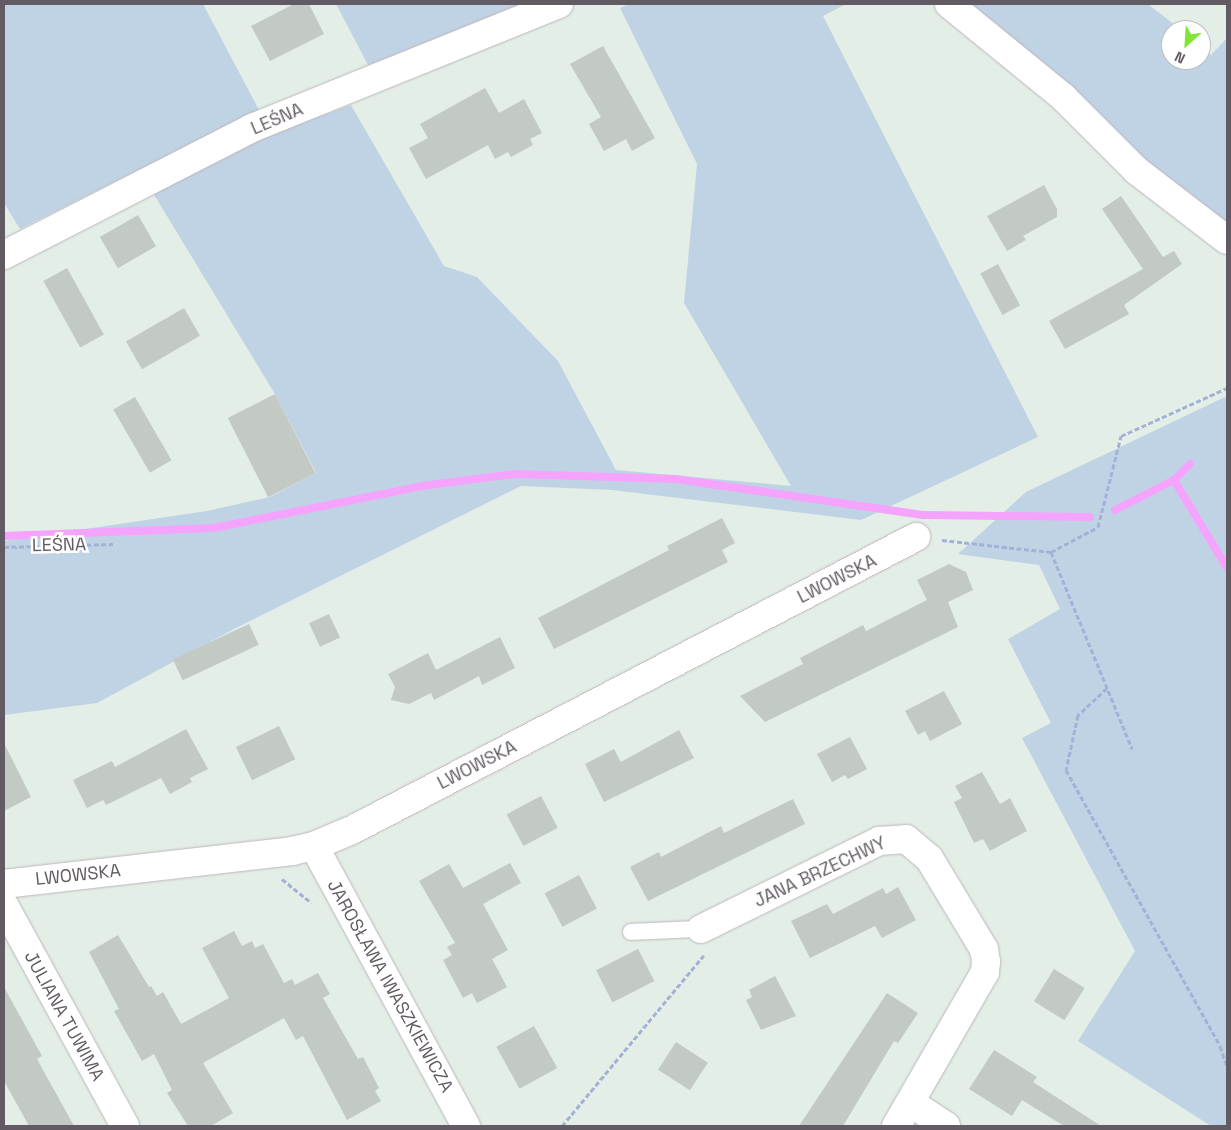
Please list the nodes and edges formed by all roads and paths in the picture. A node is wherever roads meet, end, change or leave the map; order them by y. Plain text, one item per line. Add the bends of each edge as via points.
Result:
1 (559, 4) edge
2 (949, 4) edge
3 (1227, 240) edge
4 (4, 255) edge
5 (1227, 388) edge
6 (916, 537) joint
7 (113, 544) dead end
8 (4, 547) edge
9 (1051, 552) junction
10 (1107, 688) junction
11 (1132, 748) dead end
12 (314, 846) junction
13 (279, 878) dead end
14 (4, 884) edge
15 (4, 905) edge
16 (315, 909) dead end
17 (701, 929) junction
18 (630, 932) dead end
19 (1227, 1066) edge
20 (911, 1103) junction
21 (125, 1126) edge
22 (466, 1126) edge
23 (562, 1126) edge
24 (896, 1126) edge
25 (946, 1126) edge

1 - 4 street, LEŚNA via 252,128
2 - 3 street via 1063,97 1137,171
5 - 9 path via 1122,436 1098,527
6 - 9 path
6 - 12 street, LWOWSKA via 350,831
7 - 8 path, LEŚNA
9 - 10 path
10 - 11 path
10 - 19 path via 1078,715 1066,770 1220,1046
12 - 14 street, LWOWSKA
12 - 22 street, JAROSŁAWA IWASZKIEWICZA
13 - 16 path via 310,901
15 - 21 street, JULIANA TUWIMA
17 - 18 lane
17 - 20 street, JANA BRZECHWY via 879,841 906,839 918,846 939,871 984,950 986,962 985,972
17 - 23 path via 711,947
20 - 24 street, JANA BRZECHWY
20 - 25 street

